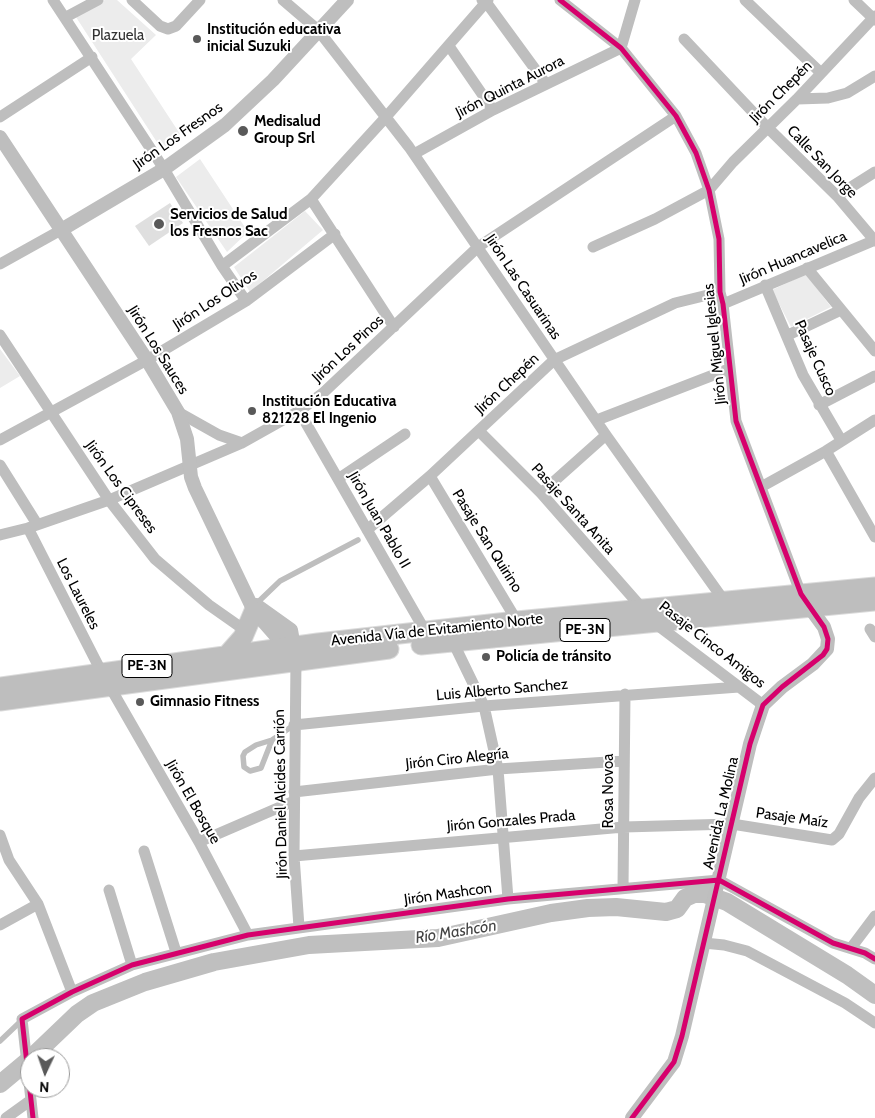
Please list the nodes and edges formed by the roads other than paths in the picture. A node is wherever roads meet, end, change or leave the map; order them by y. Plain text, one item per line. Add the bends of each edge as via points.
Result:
1 (53, 0) edge
2 (98, 0) edge
3 (132, 0) edge
4 (200, 0) edge
5 (283, 0) edge
6 (347, 0) edge
7 (560, 0) edge
8 (635, 0) edge
9 (745, 0) edge
10 (854, 0) edge
11 (485, 1) edge
12 (66, 17) junction
13 (874, 18) edge
14 (318, 30) junction
15 (684, 39) dead end
16 (449, 46) junction
17 (621, 48) junction
18 (92, 56) junction
19 (821, 73) junction
20 (875, 76) edge
21 (546, 84) junction
22 (797, 99) junction
23 (494, 110) junction
24 (676, 116) junction
25 (0, 117) edge
26 (386, 117) junction
27 (767, 127) junction
28 (0, 137) edge
29 (414, 154) junction
30 (164, 169) junction
31 (875, 172) edge
32 (709, 190) junction
33 (837, 196) junction
34 (311, 199) junction
35 (61, 230) junction
36 (335, 234) junction
37 (875, 240) edge
38 (478, 247) junction
39 (593, 247) dead end
40 (0, 264) edge
41 (222, 266) junction
42 (807, 268) junction
43 (765, 286) junction
44 (720, 292) junction
45 (246, 302) junction
46 (724, 304) junction
47 (841, 310) junction
48 (394, 327) junction
49 (0, 335) edge
50 (788, 335) junction
51 (875, 352) edge
52 (147, 360) junction
53 (554, 360) junction
54 (729, 370) junction
55 (875, 376) edge
56 (819, 405) junction
57 (299, 411) junction
58 (51, 412) junction
59 (178, 412) junction
60 (597, 420) junction
61 (875, 420) edge
62 (479, 431) junction
63 (405, 434) dead end
64 (606, 435) junction
65 (0, 440) edge
66 (841, 440) junction
67 (242, 443) junction
68 (826, 451) junction
69 (0, 465) edge
70 (189, 465) junction
71 (430, 476) junction
72 (338, 479) junction
73 (761, 487) junction
74 (540, 493) junction
75 (109, 500) junction
76 (33, 526) junction
77 (367, 530) junction
78 (0, 535) edge
79 (875, 537) edge
80 (358, 540) dead end
81 (875, 587) edge
82 (805, 601) junction
83 (875, 601) edge
84 (725, 602) junction
85 (252, 605) junction
86 (642, 609) junction
87 (517, 621) junction
88 (656, 624) junction
89 (246, 631) junction
90 (430, 638) junction
91 (453, 642) junction
92 (228, 654) junction
93 (295, 654) junction
94 (158, 672) junction
95 (106, 679) junction
96 (0, 687) edge
97 (739, 687) junction
98 (626, 694) junction
99 (0, 701) edge
100 (763, 705) junction
101 (484, 706) junction
102 (294, 725) junction
103 (272, 740) junction
104 (624, 761) junction
105 (498, 769) junction
106 (875, 778) edge
107 (294, 797) junction
108 (732, 824) junction
109 (624, 827) junction
110 (0, 836) edge
111 (503, 837) junction
112 (199, 842) junction
113 (144, 851) dead end
114 (294, 856) junction
115 (5, 862) edge
116 (719, 885) junction
117 (623, 888) junction
118 (109, 890) dead end
119 (508, 899) junction
120 (38, 904) junction
121 (875, 916) edge
122 (0, 925) edge
123 (300, 927) junction
124 (248, 935) junction
125 (706, 939) junction
126 (851, 948) junction
127 (176, 952) junction
128 (875, 959) edge
129 (132, 965) junction
130 (72, 992) junction
131 (22, 1019) junction
132 (875, 1023) edge
133 (0, 1041) edge
134 (26, 1048) edge
135 (31, 1100) joint
136 (6, 1118) edge
137 (33, 1118) edge
138 (632, 1118) edge

1 - 12 street
2 - 12 street
3 - 4 street via 160,26 168,29 176,26
5 - 14 street, Jirón Las Casuarinas
6 - 14 street, Jirón Los Fresnos
7 - 17 street, Jirón Miguel Iglesias
8 - 17 street
9 - 19 street
10 - 13 street
11 - 16 street
11 - 21 street
12 - 18 street
13 - 19 street, Jirón Chepén
14 - 26 street, Jirón Las Casuarinas
14 - 30 street, Jirón Los Fresnos via 273,80 225,125
15 - 27 street, Calle San Jorge
16 - 23 street
16 - 26 street
17 - 21 street, Jirón Quinta Aurora
17 - 24 street, Jirón Miguel Iglesias
18 - 25 street
18 - 30 street
19 - 22 street, Jirón Chepén
20 - 22 street via 847,93 828,98
21 - 23 street, Jirón Quinta Aurora
22 - 27 street, Jirón Chepén
23 - 29 street, Jirón Quinta Aurora
24 - 32 street, Jirón Miguel Iglesias via 696,153
24 - 38 street, Jirón Los Pinos
26 - 29 street, Jirón Las Casuarinas
26 - 34 street
27 - 32 street, Jirón Chepén
27 - 33 street, Calle San Jorge
28 - 35 street, Jirón Los Sauces
29 - 38 street, Jirón Las Casuarinas
30 - 35 street, Jirón Los Fresnos
30 - 41 street
31 - 33 street
32 - 39 street, Jirón Chepén
32 - 44 street, Jirón Miguel Iglesias via 719,239
33 - 37 street, Calle San Jorge
34 - 36 street
34 - 41 street
35 - 40 street, Jirón Los Fresnos
35 - 52 street, Jirón Los Sauces
36 - 45 street, Jirón Los Olivos
36 - 48 street
37 - 42 street, Jirón Huancavelica
38 - 48 street, Jirón Los Pinos
38 - 53 street, Jirón Las Casuarinas
41 - 45 street
42 - 43 street, Jirón Huancavelica
42 - 47 street
43 - 46 street, Jirón Huancavelica
43 - 50 street, Pasaje Cusco
44 - 46 street, Jirón Miguel Iglesias
44 - 53 street, Jirón Chepén via 676,303
45 - 52 street, Jirón Los Olivos
46 - 54 street, Jirón Miguel Iglesias
47 - 50 street
47 - 51 street
48 - 57 street, Jirón Los Pinos
49 - 58 street, Jirón Los Cipreses
50 - 56 street, Pasaje Cusco
52 - 58 street, Jirón Los Olivos
52 - 59 street, Jirón Los Sauces
53 - 60 street, Jirón Las Casuarinas
53 - 62 street, Jirón Chepén
54 - 60 street
54 - 73 street, Jirón Miguel Iglesias via 736,421
55 - 56 street
56 - 66 street, Pasaje Cusco
57 - 67 street, Jirón Los Pinos
57 - 72 street, Jirón Juan Pablo II
58 - 65 street, Jirón Los Olivos
58 - 75 street, Jirón Los Cipreses
59 - 67 street via 219,435
59 - 70 street, Jirón Los Sauces via 187,439
60 - 64 street, Jirón Las Casuarinas
61 - 66 street
62 - 71 street, Jirón Chepén
62 - 74 street, Pasaje Santa Anita
63 - 72 street
64 - 74 street
64 - 84 street, Jirón Las Casuarinas
66 - 68 street
67 - 70 street, Jirón Los Pinos
68 - 73 street
68 - 79 street
69 - 76 street, Los Laureles
70 - 75 street, Jirón Los Pinos
70 - 85 street, Jirón Los Sauces via 196,488
71 - 77 street, Jirón Chepén
71 - 87 street, Pasaje San Quirino
72 - 77 street, Jirón Juan Pablo II
73 - 82 street, Jirón Miguel Iglesias
74 - 86 street, Pasaje Santa Anita
75 - 76 street, Jirón Los Pinos
75 - 89 street, Jirón Los Cipreses via 155,559
76 - 78 street, Jirón Los Pinos
76 - 95 street, Los Laureles
77 - 90 street, Jirón Juan Pablo II
80 - 85 lane via 280,581
81 - 82 highway, Avenida Vía de Evitamiento Norte / PE-3N
82 - 83 highway, Avenida Vía de Evitamiento Norte / PE-3N
82 - 84 highway, Avenida Vía de Evitamiento Norte / PE-3N
82 - 88 highway, Avenida Vía de Evitamiento Norte / PE-3N
82 - 100 street, Avenida La Molina via 824,627 827,649
84 - 86 highway, Avenida Vía de Evitamiento Norte / PE-3N
85 - 89 highway
85 - 93 street, Jirón Los Sauces via 290,630
86 - 87 highway, Avenida Vía de Evitamiento Norte / PE-3N
86 - 88 street, Pasaje Cinco Amigos
87 - 90 highway, Avenida Vía de Evitamiento Norte / PE-3N
88 - 91 highway, Avenida Vía de Evitamiento Norte / PE-3N
88 - 97 street, Pasaje Cinco Amigos
89 - 92 highway
90 - 91 highway, Avenida Vía de Evitamiento Norte / PE-3N
90 - 93 highway, Avenida Vía de Evitamiento Norte / PE-3N
91 - 101 street
92 - 93 highway, Avenida Vía de Evitamiento Norte / PE-3N
92 - 94 highway, Avenida Vía de Evitamiento Norte / PE-3N
93 - 94 highway, Avenida Vía de Evitamiento Norte / PE-3N
93 - 102 street, Jirón Daniel Alcides Carrión
94 - 95 highway, Avenida Vía de Evitamiento Norte / PE-3N
95 - 96 highway, Avenida Vía de Evitamiento Norte / PE-3N
95 - 99 highway, Avenida Vía de Evitamiento Norte / PE-3N
95 - 112 street, Jirón El Bosque
97 - 98 street, Luis Alberto Sanchez
97 - 100 street, Pasaje Cinco Amigos
98 - 101 street, Luis Alberto Sanchez
98 - 104 street, Rosa Novoa
100 - 108 street, Avenida La Molina via 750,744
101 - 102 street, Luis Alberto Sanchez
101 - 105 street
102 - 103 lane, Luis Alberto Sanchez
102 - 107 street, Jirón Daniel Alcides Carrión
103 - 103 lane, Luis Alberto Sanchez via 261,768 250,771 244,767 245,752
104 - 105 street, Jirón Ciro Alegría
104 - 109 street, Rosa Novoa
105 - 107 street, Jirón Ciro Alegría
105 - 111 street
106 - 108 street, Pasaje Maíz via 832,840
107 - 112 street, Jirón Ciro Alegría
107 - 114 street, Jirón Daniel Alcides Carrión
108 - 109 street, Jirón Gonzales Prada
108 - 116 street, Avenida La Molina
109 - 111 street, Jirón Gonzales Prada
109 - 117 street, Rosa Novoa
110 - 115 street
111 - 114 street, Jirón Gonzales Prada
111 - 119 street
112 - 124 street, Jirón El Bosque
113 - 127 street
114 - 123 street, Jirón Daniel Alcides Carrión
115 - 120 street
116 - 117 street, Jirón Mashcon
116 - 125 street, Avenida La Molina
116 - 126 street via 832,943
117 - 119 street, Jirón Mashcon
118 - 129 street
119 - 123 street, Jirón Mashcon
120 - 122 street
120 - 130 street
121 - 126 street
123 - 124 street, Jirón Mashcon
124 - 127 street, Jirón Mashcon
125 - 132 street via 748,951
125 - 138 street, Avenida La Molina via 674,1062
126 - 128 street
127 - 129 street, Jirón Mashcon
129 - 130 street, Jirón Mashcon
130 - 131 street, Jirón Mashcon
131 - 133 lane, Jirón Mashcon
131 - 134 street
135 - 136 street
135 - 137 street

